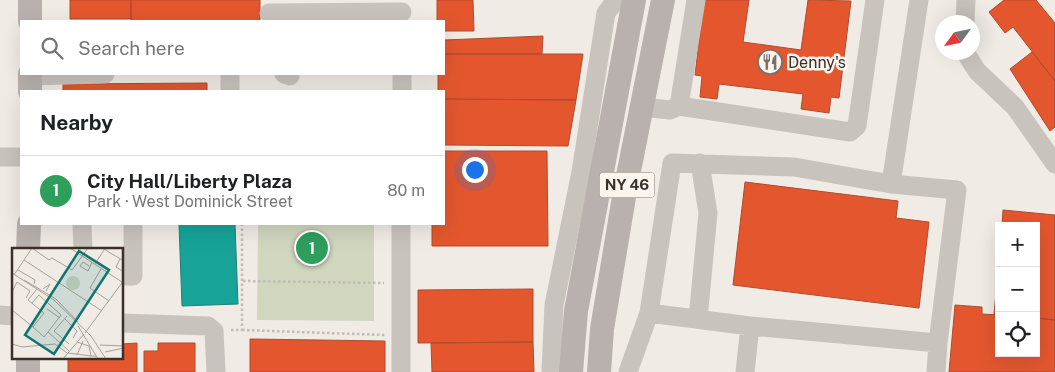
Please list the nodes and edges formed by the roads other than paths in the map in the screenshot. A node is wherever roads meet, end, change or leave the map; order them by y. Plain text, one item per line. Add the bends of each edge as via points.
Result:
1 (30, 0) edge
2 (616, 0) edge
3 (634, 0) edge
4 (663, 0) edge
5 (696, 0) edge
6 (918, 0) edge
7 (966, 0) edge
8 (875, 5) edge
9 (402, 11) edge
10 (269, 12) edge
11 (965, 15) edge
12 (30, 20) edge
13 (970, 60) edge
14 (92, 75) edge
15 (230, 75) edge
16 (402, 75) edge
17 (30, 80) edge
18 (230, 90) edge
19 (402, 90) edge
20 (679, 106) junction
21 (642, 107) junction
22 (0, 157) edge
23 (20, 157) edge
24 (700, 163) junction
25 (1055, 164) edge
26 (891, 184) junction
27 (28, 225) edge
28 (82, 225) edge
29 (133, 225) edge
30 (401, 225) edge
31 (28, 248) edge
32 (83, 248) edge
33 (124, 276) edge
34 (648, 313) junction
35 (698, 319) junction
36 (124, 323) edge
37 (750, 326) junction
38 (938, 343) junction
39 (216, 372) edge
40 (401, 372) edge
41 (551, 372) edge
42 (571, 372) edge
43 (599, 372) edge
44 (628, 372) edge
45 (745, 372) edge
46 (936, 372) edge

1 - 12 main road
2 - 41 street via 606,13 581,172 554,306
3 - 42 main road, NY 46 via 576,311
4 - 21 main road, NY 46
5 - 20 street
6 - 26 street
7 - 11 street
8 - 20 street via 857,126 850,132
9 - 10 street
13 - 25 street via 977,71 1015,107
14 - 17 street
15 - 18 street
16 - 19 street
20 - 21 street via 670,110
21 - 43 main road, NY 46 via 602,329
22 - 23 street
24 - 26 street via 794,167
24 - 34 street via 672,163
24 - 35 street via 708,212
26 - 38 street via 957,190
27 - 31 main road
28 - 32 street
29 - 33 street via 133,276
30 - 40 street
34 - 35 street
34 - 44 street
35 - 37 street
36 - 39 street via 208,326 214,331
37 - 38 street
37 - 45 street
38 - 46 street

